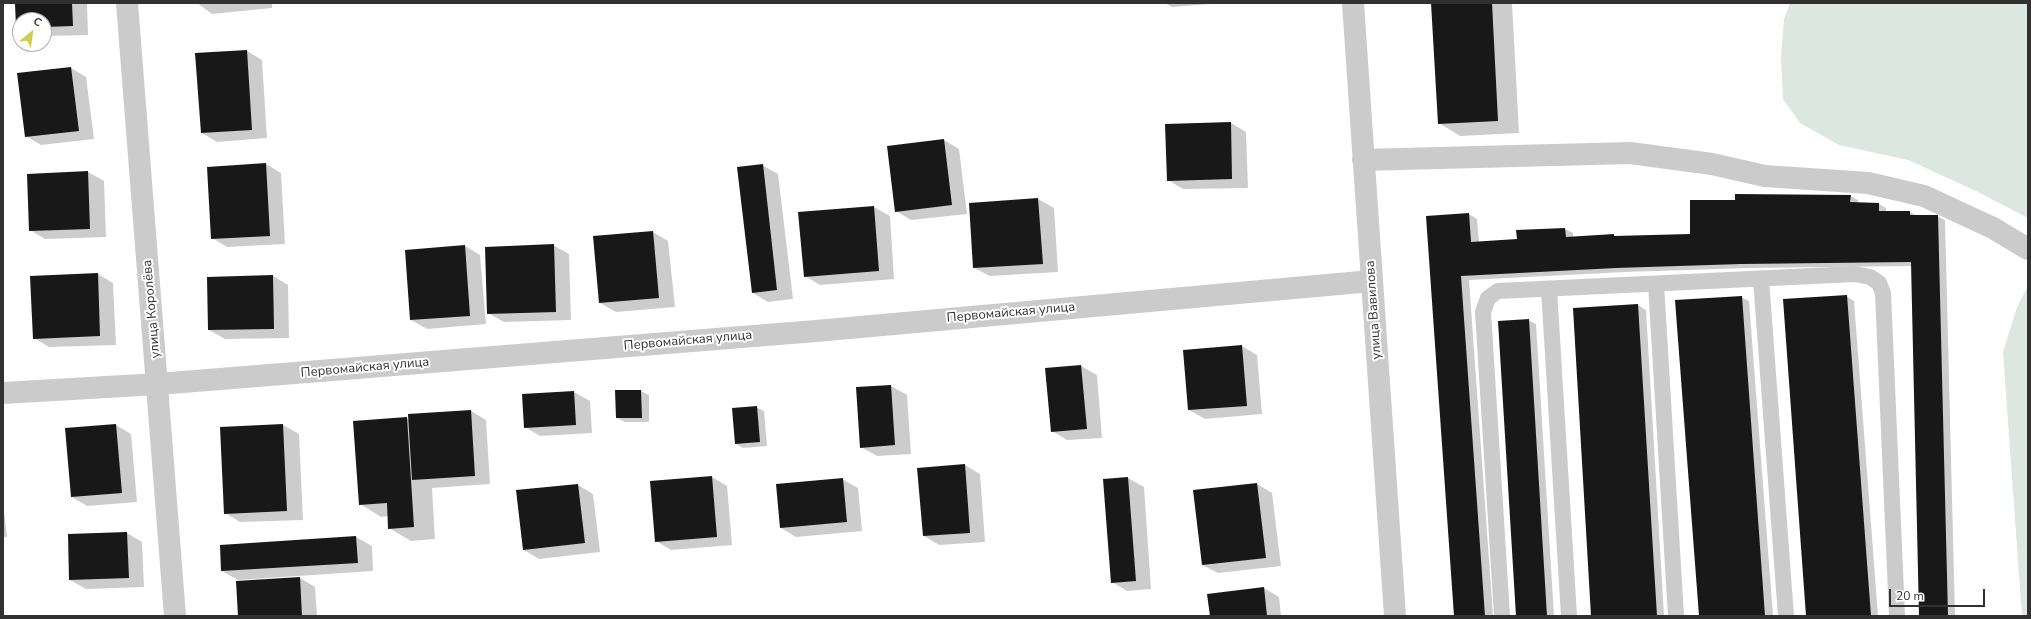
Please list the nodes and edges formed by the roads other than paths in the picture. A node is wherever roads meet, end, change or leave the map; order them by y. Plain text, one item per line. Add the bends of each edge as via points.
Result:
1 (127, 3) edge
2 (1353, 3) edge
3 (1363, 160) junction
4 (2028, 249) edge
5 (1761, 279) junction
6 (1372, 281) junction
7 (1656, 284) junction
8 (1549, 289) junction
9 (158, 384) junction
10 (3, 393) edge
11 (175, 616) edge
12 (1395, 616) edge
13 (1502, 616) edge
14 (1569, 616) edge
15 (1676, 616) edge
16 (1786, 616) edge
17 (1897, 616) edge

1 - 9 street, улица Королёва
2 - 3 street, улица Вавилова
3 - 4 street via 1630,153 1712,164 1765,176 1868,183 1924,196 1993,228
3 - 6 street, улица Вавилова
5 - 7 lane
5 - 16 lane
5 - 17 lane via 1856,274 1870,277 1879,283 1883,293
6 - 9 street, Первомайская улица via 816,331
6 - 12 street, улица Вавилова
7 - 8 lane
7 - 15 lane
8 - 13 lane via 1498,292 1488,298 1483,312
8 - 14 lane
9 - 10 street, Первомайская улица
9 - 11 street, улица Королёва

